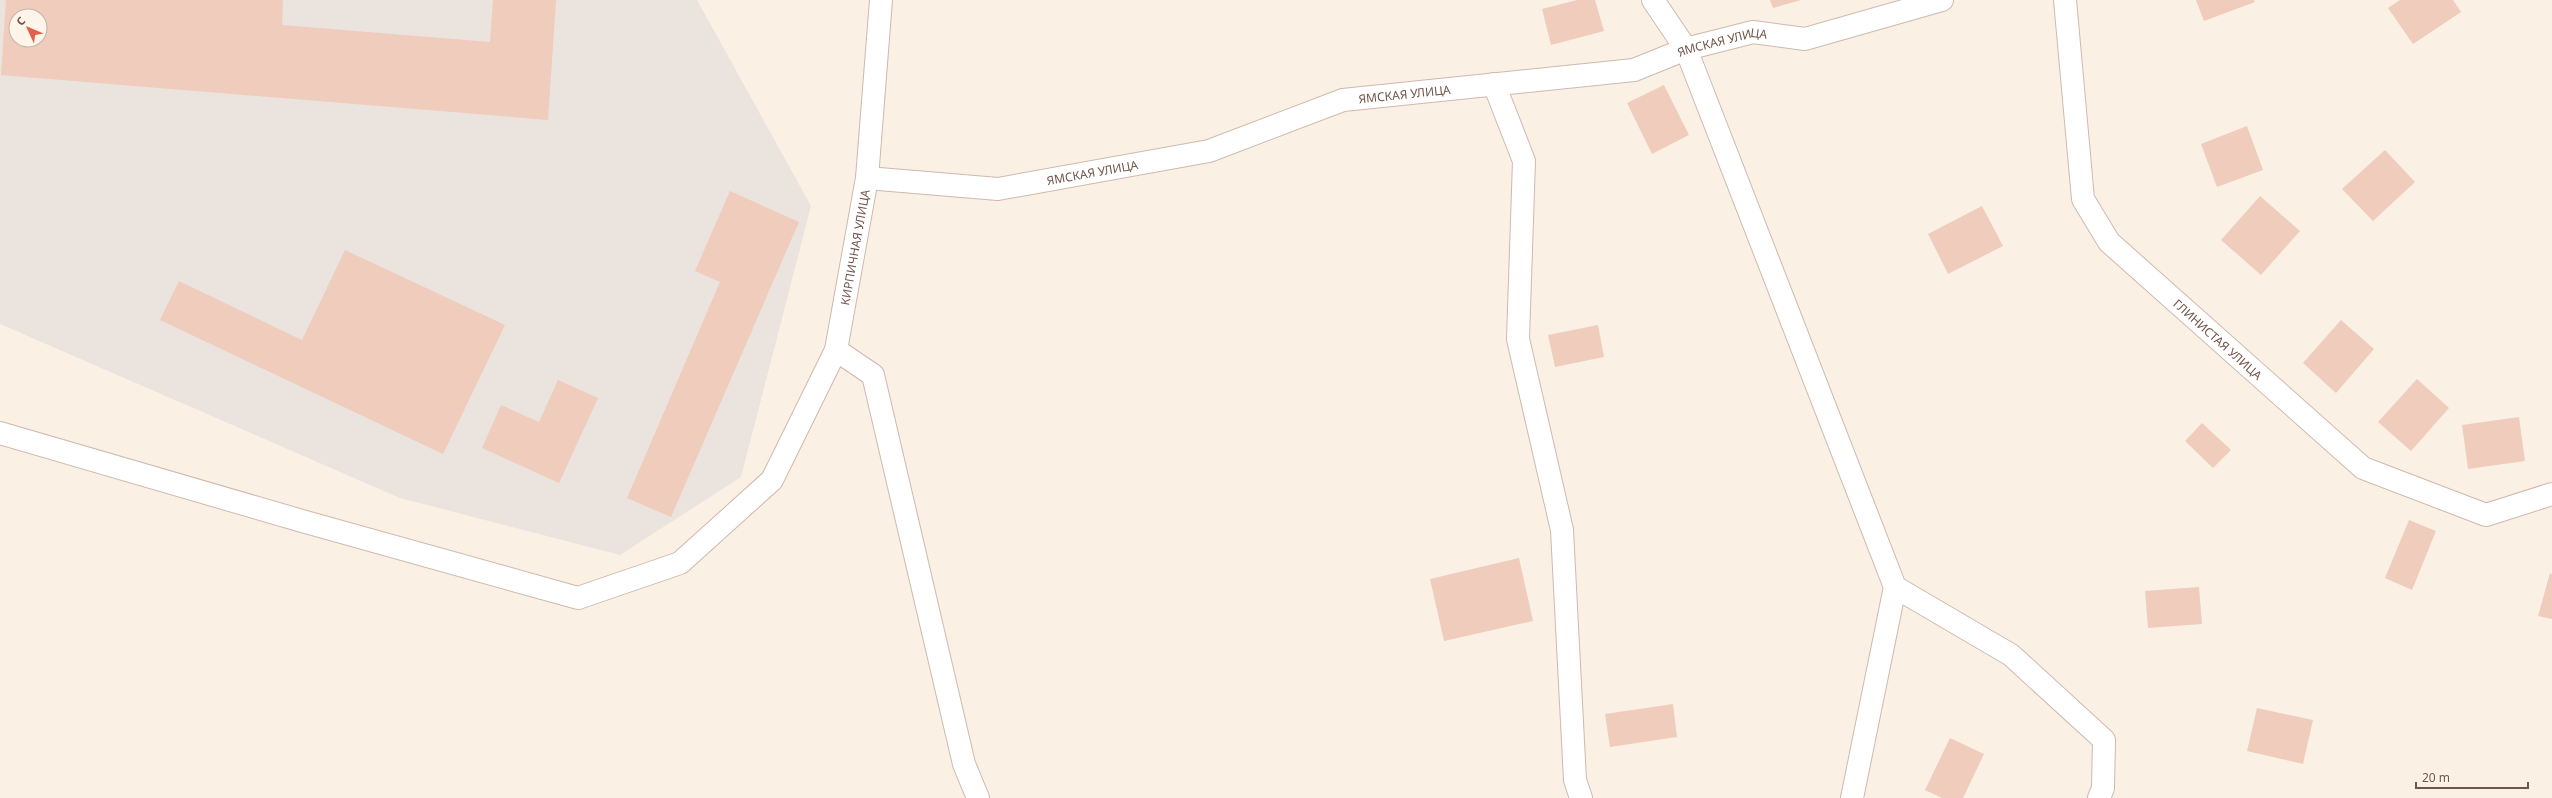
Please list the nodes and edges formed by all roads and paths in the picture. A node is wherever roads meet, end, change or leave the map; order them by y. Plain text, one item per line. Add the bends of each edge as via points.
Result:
1 (881, 0) edge
2 (1653, 0) edge
3 (1942, 0) edge
4 (2065, 0) edge
5 (1686, 49) junction
6 (1494, 84) junction
7 (867, 178) junction
8 (836, 350) junction
9 (0, 432) edge
10 (2552, 494) edge
11 (1895, 587) junction
12 (978, 798) edge
13 (1580, 798) edge
14 (1852, 798) edge
15 (2099, 798) edge

1 - 7 street, КИРПИЧНАЯ УЛИЦА
2 - 5 street
3 - 5 street, ЯМСКАЯ УЛИЦА via 1805,39 1753,32
4 - 10 street, ГЛИНИСТАЯ УЛИЦА via 2083,199 2110,242 2363,468 2486,515
5 - 6 street, ЯМСКАЯ УЛИЦА via 1634,70
5 - 11 street
6 - 7 street, ЯМСКАЯ УЛИЦА via 1343,100 1209,151 998,189
6 - 13 street via 1524,161 1518,339 1562,530 1575,780
7 - 8 street, КИРПИЧНАЯ УЛИЦА
8 - 9 street, КИРПИЧНАЯ УЛИЦА via 772,480 680,563 578,598 302,521
8 - 12 street via 873,375 964,764
11 - 14 street
11 - 15 street via 2011,655 2104,740 2103,788

